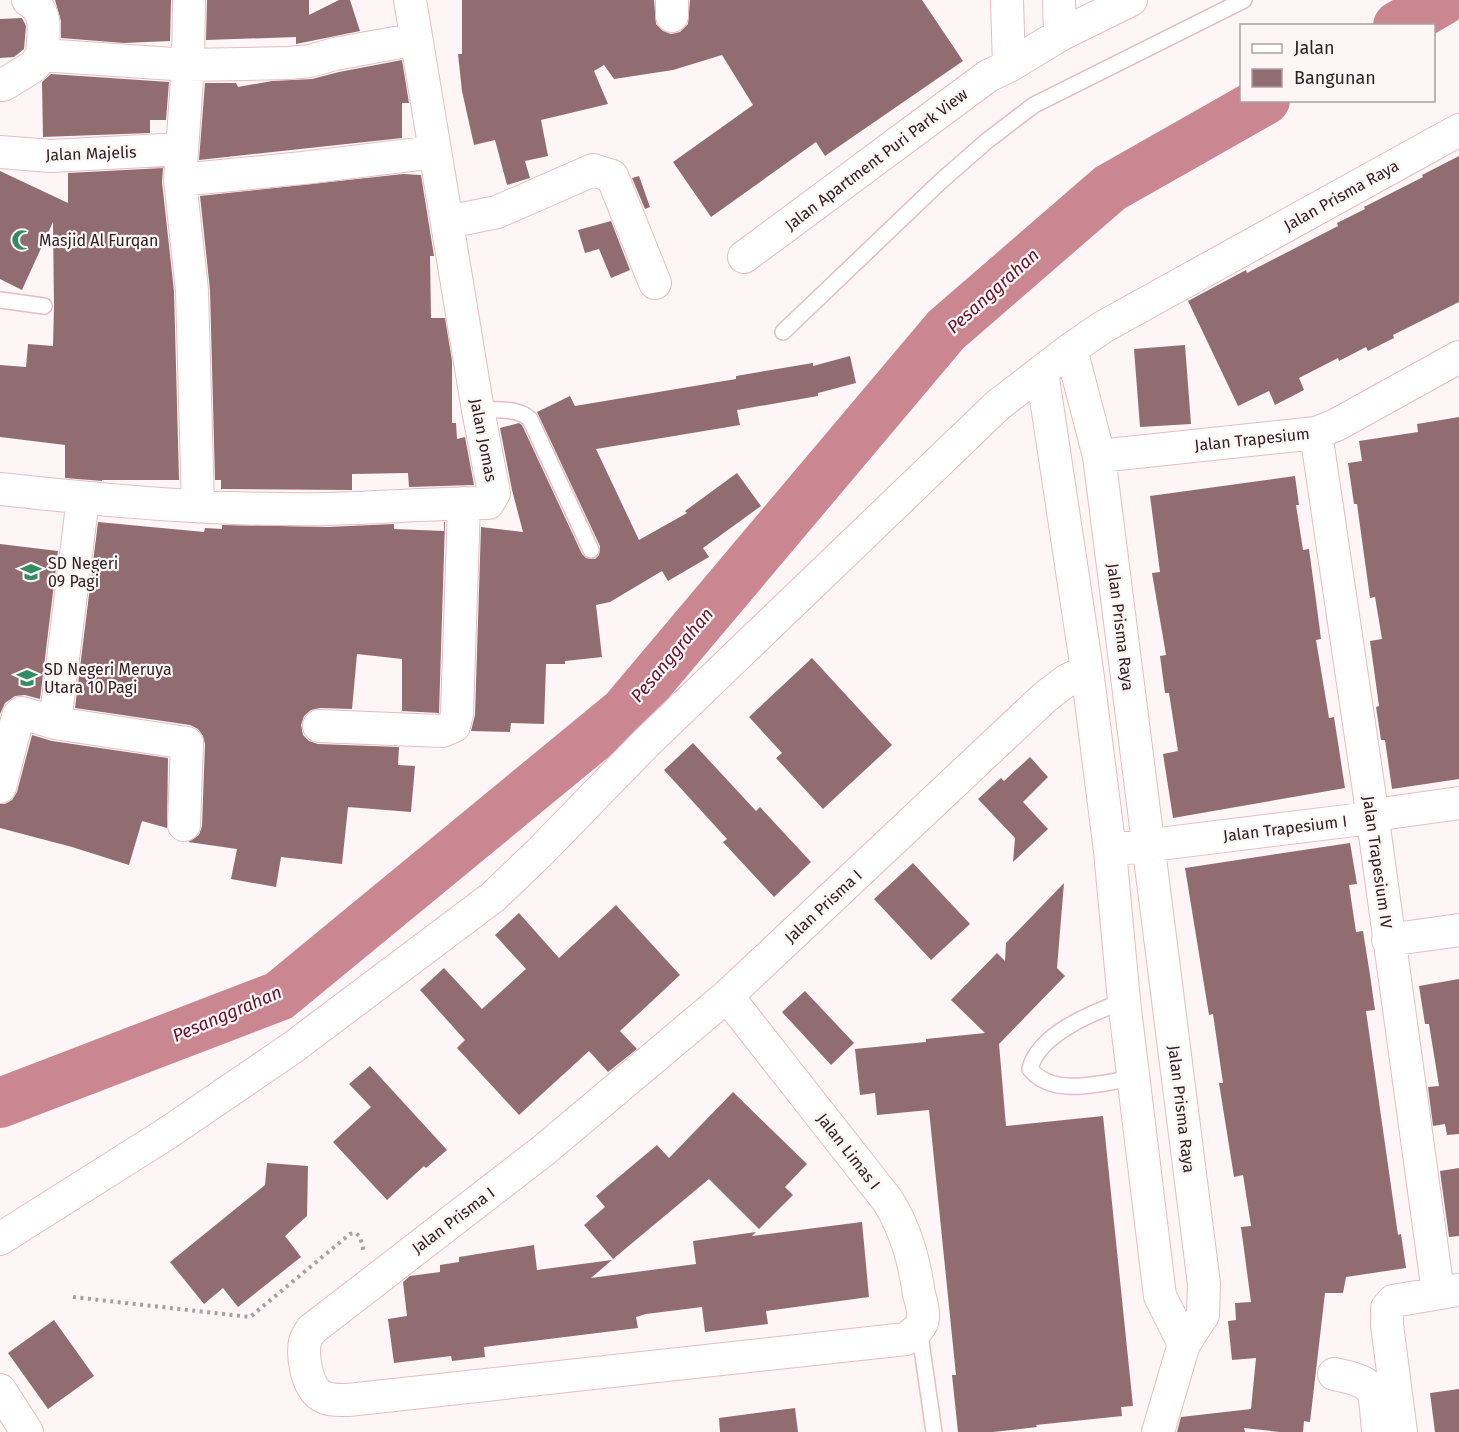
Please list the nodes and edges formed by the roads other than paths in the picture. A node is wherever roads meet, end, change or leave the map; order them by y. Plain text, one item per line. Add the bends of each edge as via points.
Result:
1 (28, 0) edge
2 (189, 0) edge
3 (410, 0) edge
4 (1007, 0) edge
5 (1059, 0) edge
6 (1131, 0) edge
7 (1244, 0) edge
8 (1060, 35) junction
9 (416, 39) junction
10 (42, 55) junction
11 (188, 65) junction
12 (1009, 66) junction
13 (3, 85) dead end
14 (1459, 130) edge
15 (182, 149) junction
16 (435, 152) junction
17 (0, 153) edge
18 (180, 180) junction
19 (448, 222) junction
20 (744, 257) dead end
21 (655, 283) dead end
22 (0, 300) edge
23 (44, 306) dead end
24 (783, 332) dead end
25 (1071, 349) junction
26 (1459, 357) edge
27 (1042, 372) junction
28 (478, 410) junction
29 (1316, 433) junction
30 (1099, 456) junction
31 (0, 489) edge
32 (83, 498) junction
33 (464, 503) junction
34 (198, 506) junction
35 (591, 550) dead end
36 (1087, 670) junction
37 (55, 723) junction
38 (319, 726) dead end
39 (0, 787) edge
40 (1459, 803) edge
41 (1371, 818) junction
42 (184, 825) dead end
43 (1149, 844) junction
44 (1110, 851) junction
45 (1459, 930) edge
46 (1388, 940) junction
47 (727, 996) junction
48 (1124, 1001) junction
49 (1134, 1078) junction
50 (0, 1239) edge
51 (1448, 1291) edge
52 (912, 1333) junction
53 (1184, 1344) junction
54 (1334, 1374) dead end
55 (0, 1390) edge
56 (27, 1432) edge
57 (934, 1432) edge
58 (1158, 1432) edge
59 (1378, 1432) edge
60 (1401, 1432) edge

1 - 10 street via 40,9 43,17
2 - 11 street
3 - 9 street, Jalan Jomas
4 - 12 street
5 - 8 street
6 - 8 street, Jalan Apartment Puri Park View
7 - 24 lane via 1034,105 941,181
8 - 12 street, Jalan Apartment Puri Park View
9 - 11 street via 300,62
9 - 16 street, Jalan Jomas
10 - 11 street
10 - 13 street via 34,66
11 - 15 street
12 - 20 street, Jalan Apartment Puri Park View via 988,76
14 - 25 street, Jalan Prisma Raya via 1103,327
15 - 17 street, Jalan Majelis via 51,156
15 - 18 street
16 - 18 street
16 - 19 street, Jalan Jomas
18 - 34 street via 192,290
19 - 21 street via 497,212 593,170 605,173 612,176
19 - 28 street, Jalan Jomas
22 - 23 lane
25 - 27 street
25 - 30 street, Jalan Prisma Raya
26 - 29 street, Jalan Trapesium
27 - 36 street
27 - 50 street via 981,421 646,743 493,897 292,1048
28 - 33 street, Jalan Jomas via 494,493 488,503
28 - 35 lane via 514,411 530,419
29 - 30 street, Jalan Trapesium
29 - 41 street, Jalan Trapesium IV
30 - 43 street, Jalan Prisma Raya
31 - 32 street, Jalan Jomas
32 - 34 street, Jalan Jomas
32 - 37 street
33 - 34 street, Jalan Jomas via 327,509
33 - 38 street via 454,726 442,731
36 - 44 street
36 - 47 street, Jalan Prisma I via 1045,697
37 - 39 street via 26,714 18,716
37 - 42 street via 187,743
40 - 41 street, Jalan Trapesium I
41 - 43 street, Jalan Trapesium I
41 - 46 street, Jalan Trapesium IV
43 - 44 street, Jalan Trapesium I
43 - 53 street, Jalan Prisma Raya via 1204,1284 1203,1315
44 - 48 street
45 - 46 street
46 - 51 street, Jalan Trapesium IV
47 - 52 street, Jalan Limas I via 898,1217 915,1265 923,1318
47 - 52 street, Jalan Prisma I via 544,1150 311,1330 304,1352 310,1380 318,1394 330,1400 360,1399
48 - 49 street
48 - 49 lane via 1094,1012 1050,1038 1032,1059 1030,1069 1046,1082 1082,1086
49 - 53 street via 1160,1296
51 - 60 street via 1393,1301 1387,1308
52 - 57 lane, Jalan Limas I
53 - 58 street, Jalan Prisma Raya
54 - 59 street via 1359,1379 1371,1388
55 - 56 street

